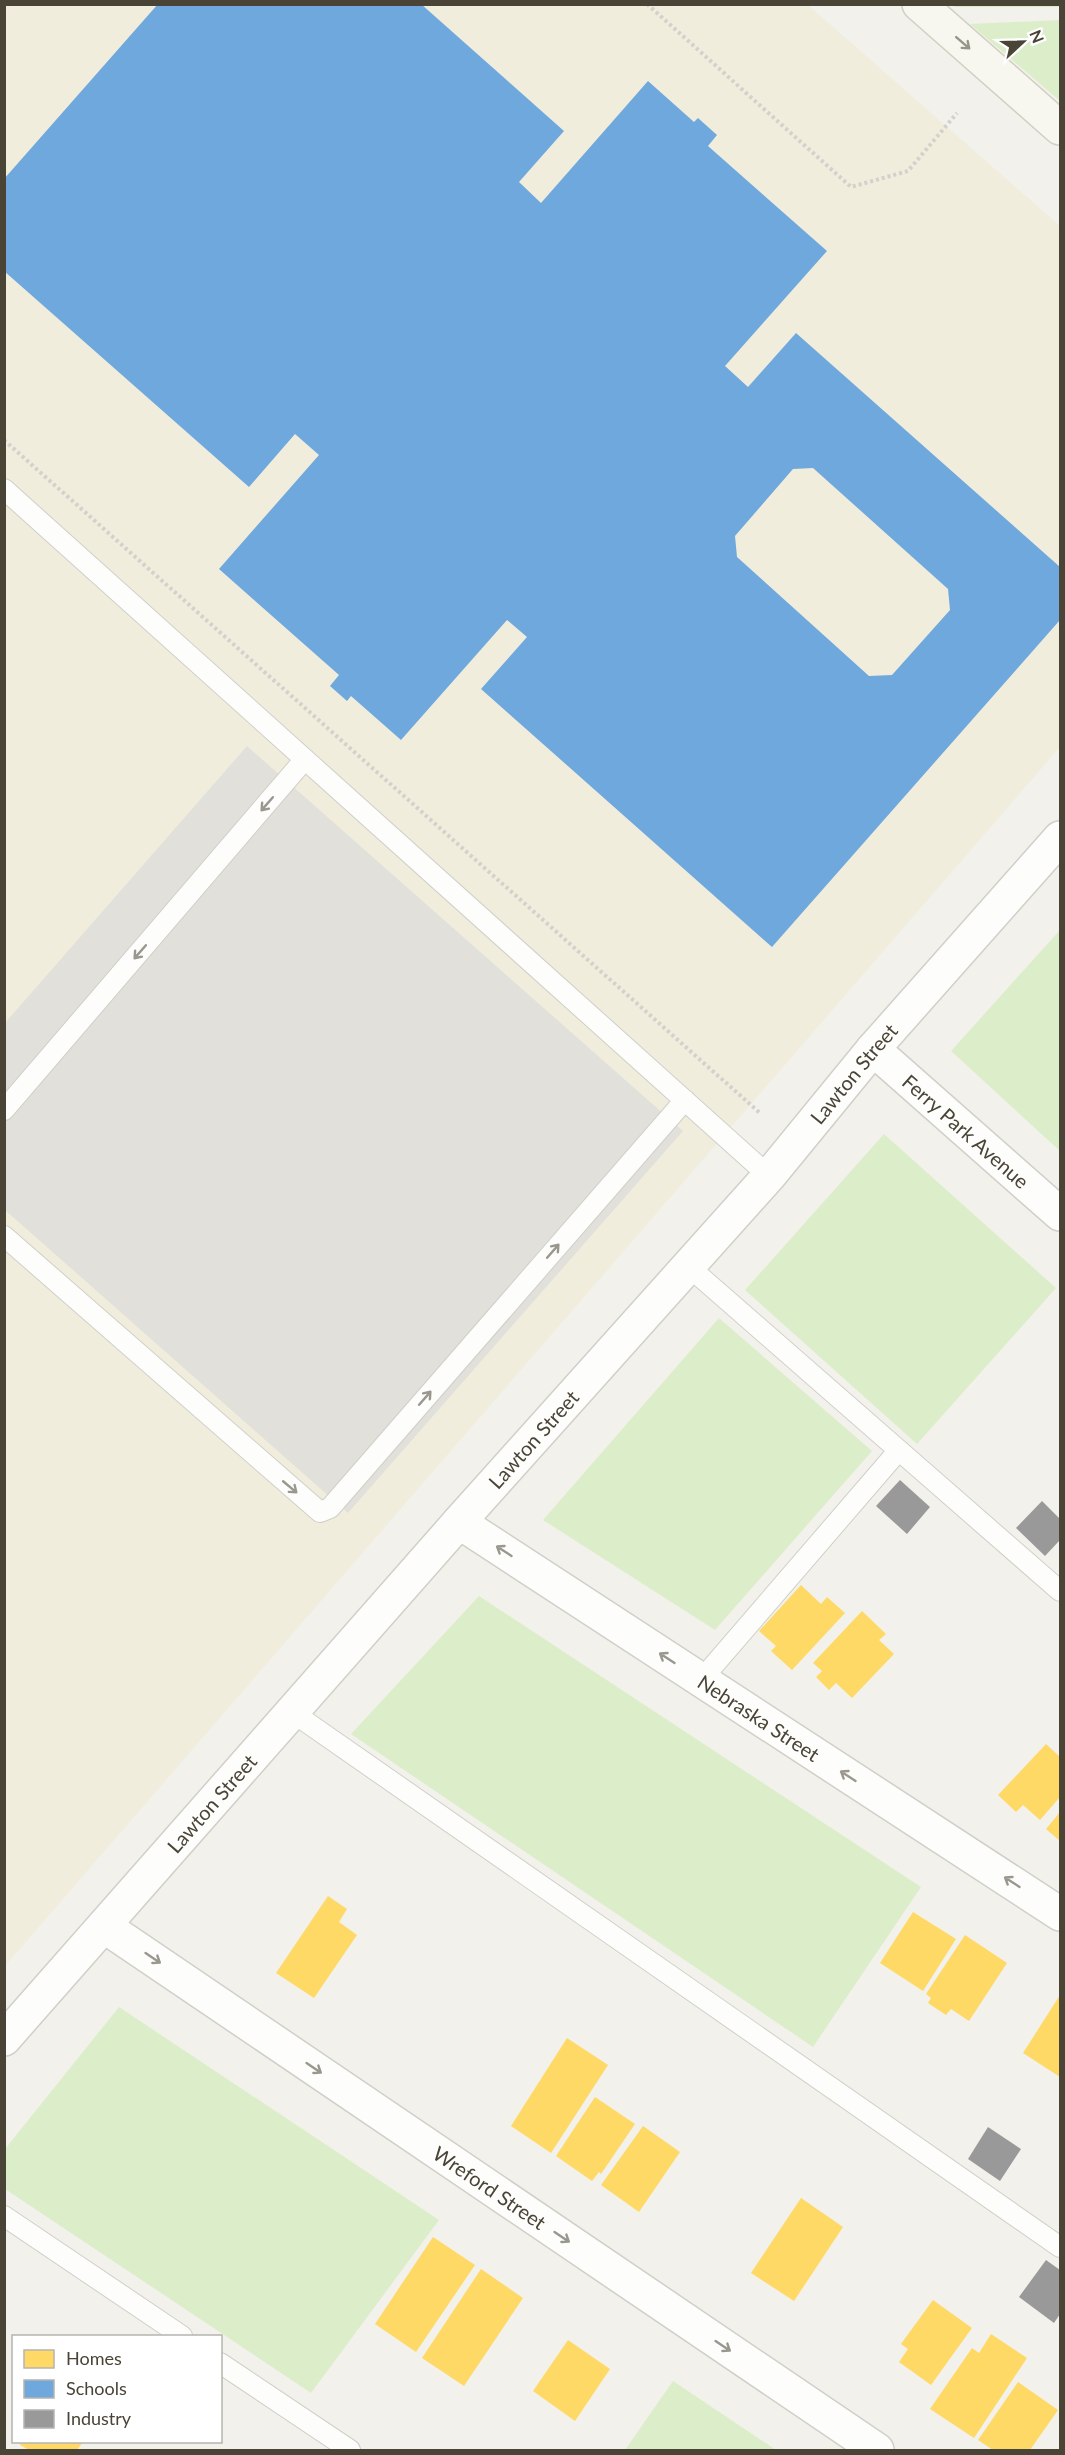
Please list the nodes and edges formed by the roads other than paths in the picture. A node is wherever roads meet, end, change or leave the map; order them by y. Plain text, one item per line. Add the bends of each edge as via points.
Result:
1 (919, 4) edge
2 (1060, 128) edge
3 (4, 489) edge
4 (305, 759) junction
5 (1060, 838) edge
6 (873, 1049) junction
7 (685, 1100) junction
8 (4, 1110) edge
9 (769, 1176) junction
10 (1060, 1214) edge
11 (12, 1243) edge
12 (688, 1266) junction
13 (899, 1450) junction
14 (459, 1522) junction
15 (1060, 1591) edge
16 (701, 1680) junction
17 (292, 1712) junction
18 (1060, 1914) edge
19 (104, 1926) junction
20 (4, 2039) edge
21 (4, 2216) edge
22 (1060, 2247) edge
23 (179, 2335) edge
24 (222, 2364) edge
25 (350, 2451) edge
26 (877, 2451) edge

1 -> 2 main road
3 - 4 lane
4 - 7 lane
4 -> 8 lane
5 - 6 street, Lawton Street
6 - 9 street, Lawton Street
6 - 10 street, Ferry Park Avenue
7 - 9 lane
11 -> 7 lane via 320,1512 330,1508
9 - 12 street, Lawton Street
12 - 13 lane
12 - 14 street, Lawton Street
13 - 15 lane
13 - 16 lane
16 -> 14 street, Nebraska Street
14 - 17 street, Lawton Street
18 -> 16 street, Nebraska Street
17 - 19 street, Lawton Street
17 - 22 lane
19 - 20 street, Lawton Street
19 -> 26 street, Wreford Street
21 - 23 lane
24 - 25 lane

